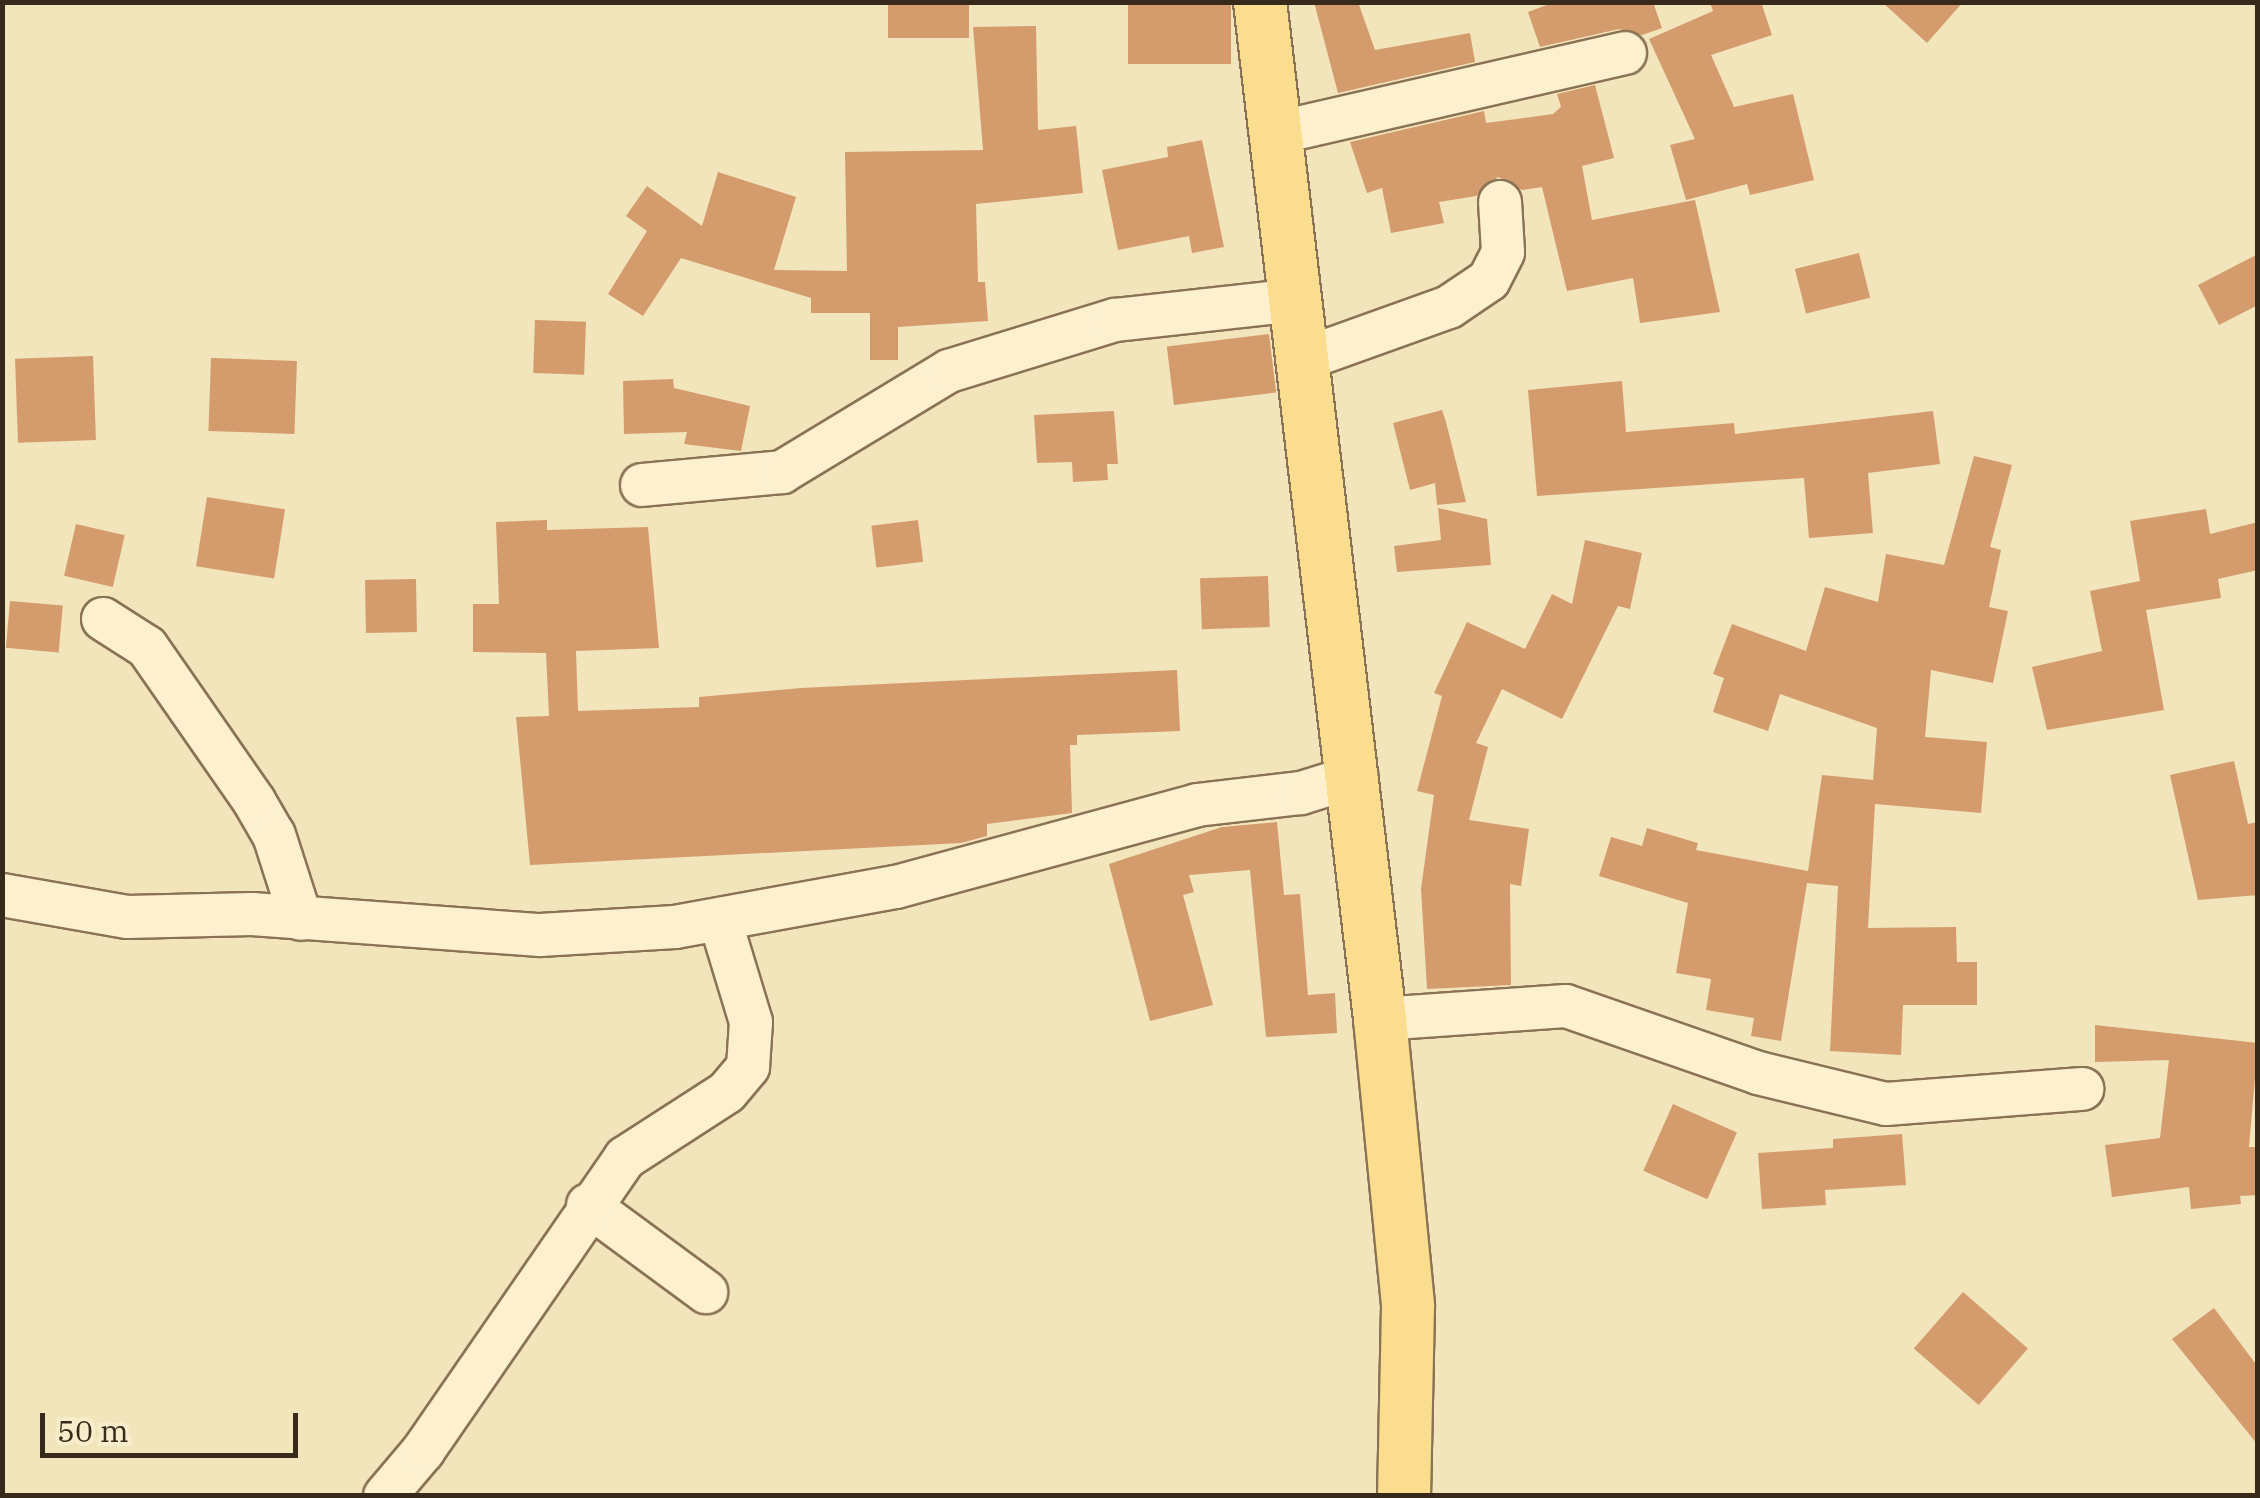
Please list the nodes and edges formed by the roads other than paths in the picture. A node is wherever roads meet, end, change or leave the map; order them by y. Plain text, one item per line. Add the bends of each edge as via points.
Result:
1 (1260, 2) edge
2 (1625, 53) dead end
3 (1276, 133) junction
4 (1500, 202) dead end
5 (1296, 300) junction
6 (1304, 359) junction
7 (642, 485) dead end
8 (104, 619) dead end
9 (1356, 776) junction
10 (2, 895) edge
11 (301, 919) junction
12 (720, 920) junction
13 (1380, 1019) junction
14 (2082, 1090) dead end
15 (588, 1205) junction
16 (706, 1292) dead end
17 (384, 1496) edge
18 (1404, 1496) edge

1 - 3 main road
2 - 3 street
3 - 5 main road
4 - 6 street via 1503,252 1489,280 1449,307
5 - 6 main road
5 - 7 street via 1115,320 949,371 782,472
6 - 9 main road
8 - 11 street via 147,648 254,801 274,835
9 - 12 street via 1301,793 1197,805 989,865
9 - 13 main road
10 - 11 street via 127,917
11 - 12 street via 540,935
12 - 15 street via 751,1022 748,1068 727,1092 648,1138
13 - 14 street via 1566,1006 1758,1073 1886,1104
13 - 18 main road via 1408,1307
15 - 16 street
15 - 17 street via 423,1451

